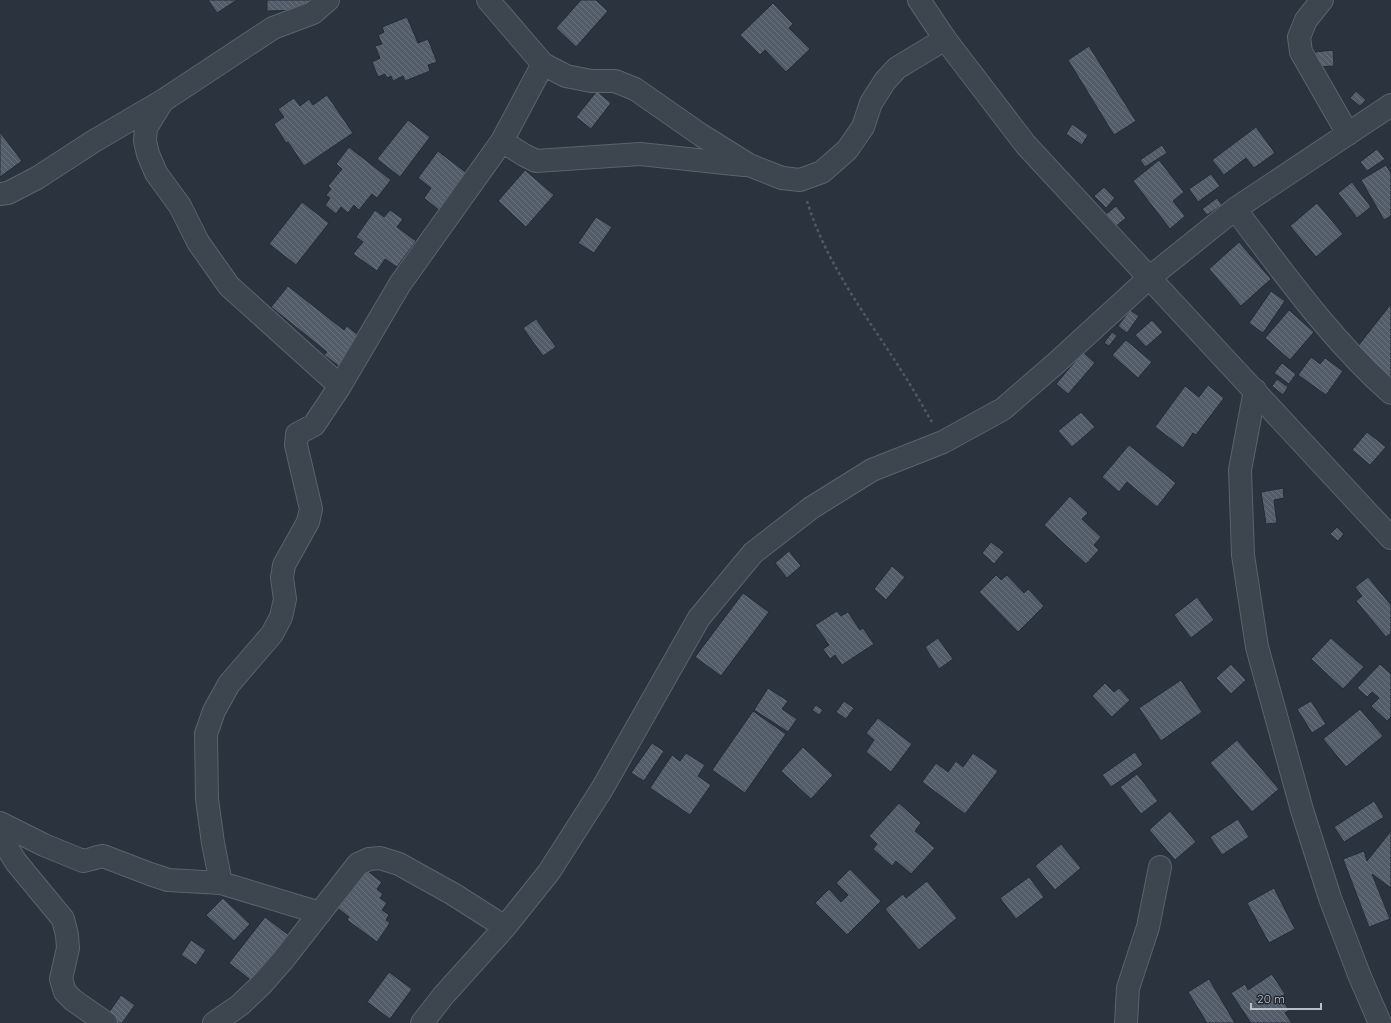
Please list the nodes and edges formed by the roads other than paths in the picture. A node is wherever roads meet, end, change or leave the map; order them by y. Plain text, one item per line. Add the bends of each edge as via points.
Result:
1 (328, 0) edge
2 (488, 0) edge
3 (919, 0) edge
4 (1322, 0) edge
5 (945, 39) junction
6 (543, 64) junction
7 (164, 100) junction
8 (1391, 105) edge
9 (1348, 134) junction
10 (502, 141) junction
11 (749, 165) junction
12 (0, 194) edge
13 (1235, 210) junction
14 (1149, 278) junction
15 (340, 386) junction
16 (1255, 390) junction
17 (1391, 393) edge
18 (1391, 538) edge
19 (0, 823) edge
20 (0, 836) edge
21 (1160, 867) dead end
22 (221, 883) junction
23 (320, 913) junction
24 (505, 927) junction
25 (106, 1023) edge
26 (214, 1023) edge
27 (422, 1023) edge
28 (1126, 1023) edge
29 (1380, 1023) edge

1 - 7 street via 313,13 272,28
2 - 6 street
3 - 5 street
4 - 9 street via 1306,20 1299,37 1301,52
5 - 11 street via 897,68 871,103 863,127 847,150 822,172 800,180 782,178
5 - 14 street via 1026,145
6 - 10 street
6 - 11 street via 566,76 591,81 615,81 635,89
7 - 12 street via 37,178 8,193
7 - 15 street via 146,128 148,154 156,173 180,206 198,242 229,286
8 - 9 street
9 - 13 street
10 - 11 street via 536,161 640,154
10 - 15 street via 400,284
13 - 14 street
13 - 17 street via 1331,332 1367,372
14 - 16 street
14 - 24 street via 1003,409 943,442 872,470 810,508 753,553 699,618 602,789 548,872
15 - 22 street via 314,425 297,434 296,445 311,509 308,522 284,565 282,578 285,599 281,617 272,634 229,684 214,711 206,734 207,799
16 - 18 street
16 - 29 street via 1240,470 1243,555 1257,647 1302,810 1330,898
19 - 22 street via 83,861 103,856 168,880
20 - 25 street via 16,862 62,919 68,948 61,979 65,992
21 - 28 street via 1148,927 1128,988
22 - 23 street
23 - 24 street via 358,864 380,858 399,864
23 - 26 street via 262,984 240,1005
24 - 27 street

